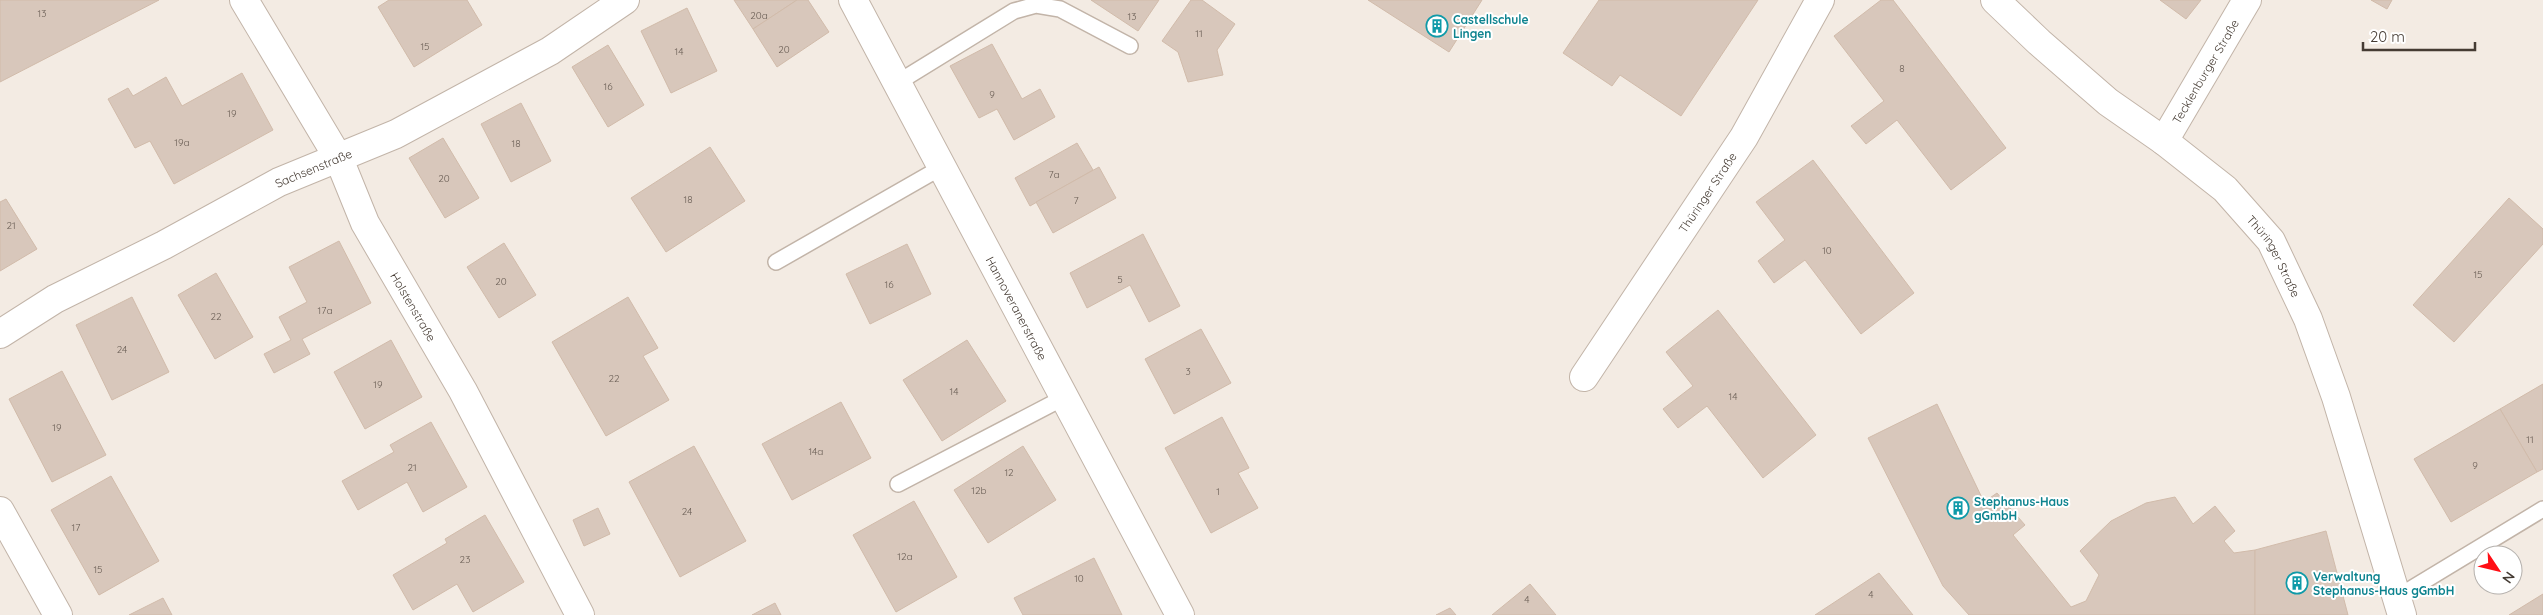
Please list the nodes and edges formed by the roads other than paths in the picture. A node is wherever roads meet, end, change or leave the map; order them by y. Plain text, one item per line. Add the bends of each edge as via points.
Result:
1 (244, 0) edge
2 (625, 0) edge
3 (853, 0) edge
4 (1820, 0) edge
5 (1995, 0) edge
6 (2247, 0) edge
7 (1130, 46) dead end
8 (897, 83) junction
9 (2164, 141) junction
10 (339, 159) junction
11 (942, 167) junction
12 (776, 262) dead end
13 (0, 334) edge
14 (1584, 377) dead end
15 (1065, 397) junction
16 (898, 484) dead end
17 (2543, 508) edge
18 (0, 511) edge
19 (2399, 606) edge
20 (58, 615) edge
21 (580, 615) edge
22 (1180, 615) edge

1 - 10 street, Holstenstraße
2 - 10 street, Sachsenstraße via 550,51 396,134
3 - 8 street, Hannoveranerstraße
4 - 14 street, Thüringer Straße via 1744,137
5 - 9 street, Thüringer Straße via 2108,102
6 - 9 street, Tecklenburger Straße
7 - 8 lane via 1060,9 1036,5 1014,11
8 - 11 street, Hannoveranerstraße
9 - 19 street, Thüringer Straße via 2225,189 2271,241 2308,319 2336,397
10 - 13 street, Sachsenstraße via 279,182 164,245 55,299
10 - 21 street, Holstenstraße via 364,223 463,390
11 - 12 lane
11 - 15 street, Hannoveranerstraße
15 - 16 lane
15 - 22 street, Hannoveranerstraße
17 - 19 lane
18 - 20 street

